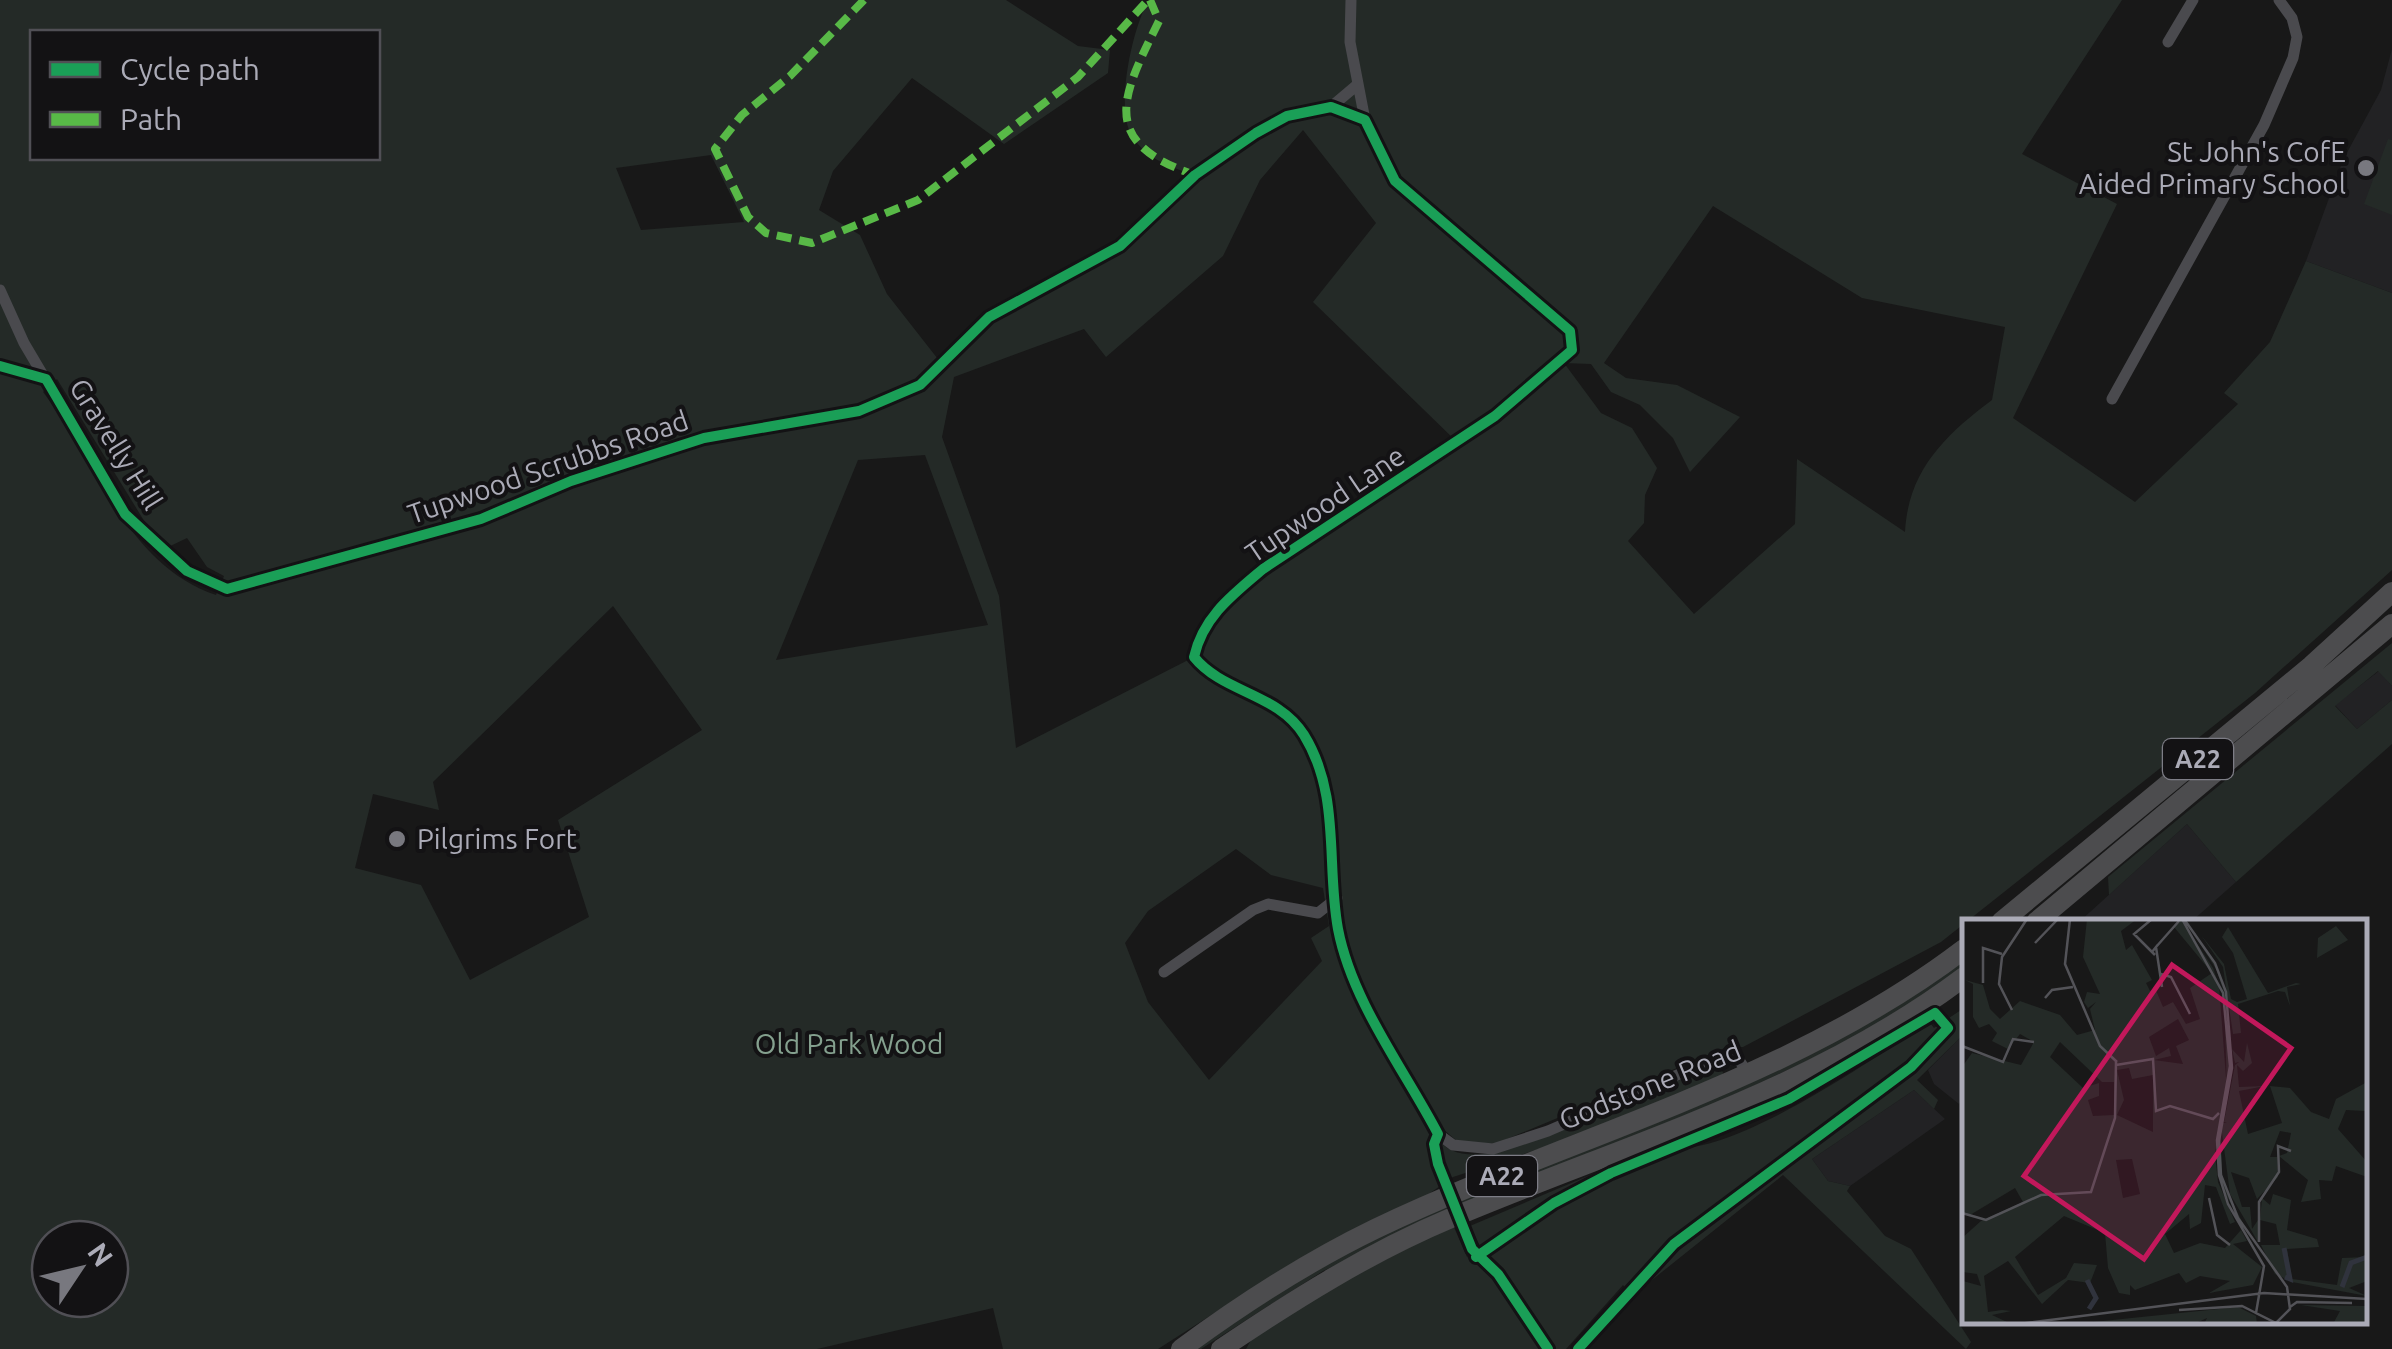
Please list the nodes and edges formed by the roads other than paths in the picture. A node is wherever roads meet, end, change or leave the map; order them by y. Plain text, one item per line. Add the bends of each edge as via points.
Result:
1 (1351, 0) edge
2 (2193, 0) edge
3 (2279, 0) edge
4 (2168, 42) dead end
5 (1357, 85) junction
6 (1331, 107) junction
7 (1365, 120) junction
8 (0, 290) edge
9 (2112, 399) dead end
10 (227, 589) joint
11 (2392, 592) edge
12 (2392, 624) edge
13 (1337, 898) junction
14 (2005, 919) edge
15 (2040, 919) edge
16 (1962, 950) edge
17 (1164, 972) dead end
18 (1962, 978) edge
19 (1748, 1075) junction
20 (1186, 1346) edge
21 (1222, 1349) edge

1 - 5 street, Tupwood Lane
2 - 4 street
3 - 9 street via 2297,37 2264,125
5 - 6 street
5 - 7 street, Tupwood Lane
6 - 7 street
6 - 10 street, Tupwood Scrubbs Road via 1287,116 1256,133 1196,175 1120,246 989,317 920,385 859,411 704,438 481,518
7 - 13 street, Tupwood Lane via 1395,181 1573,339 1563,362 1496,416 1263,570 1201,630 1194,657 1205,670 1261,696 1305,736 1332,825
8 - 10 street, Gravelly Hill via 125,514 187,572
11 - 14 highway, A22
12 - 15 highway, A22
13 - 17 street via 1318,913 1268,904 1252,910
13 - 19 street, Tupwood Lane via 1338,928 1368,1010 1438,1134 1453,1145 1492,1149 1548,1131 1714,1059 1739,1060
16 - 19 highway, Godstone Road / A22 via 1880,1008
18 - 21 highway, Godstone Road / A22 via 1842,1056 1448,1219 1300,1296
19 - 20 highway, Godstone Road / A22 via 1375,1230

